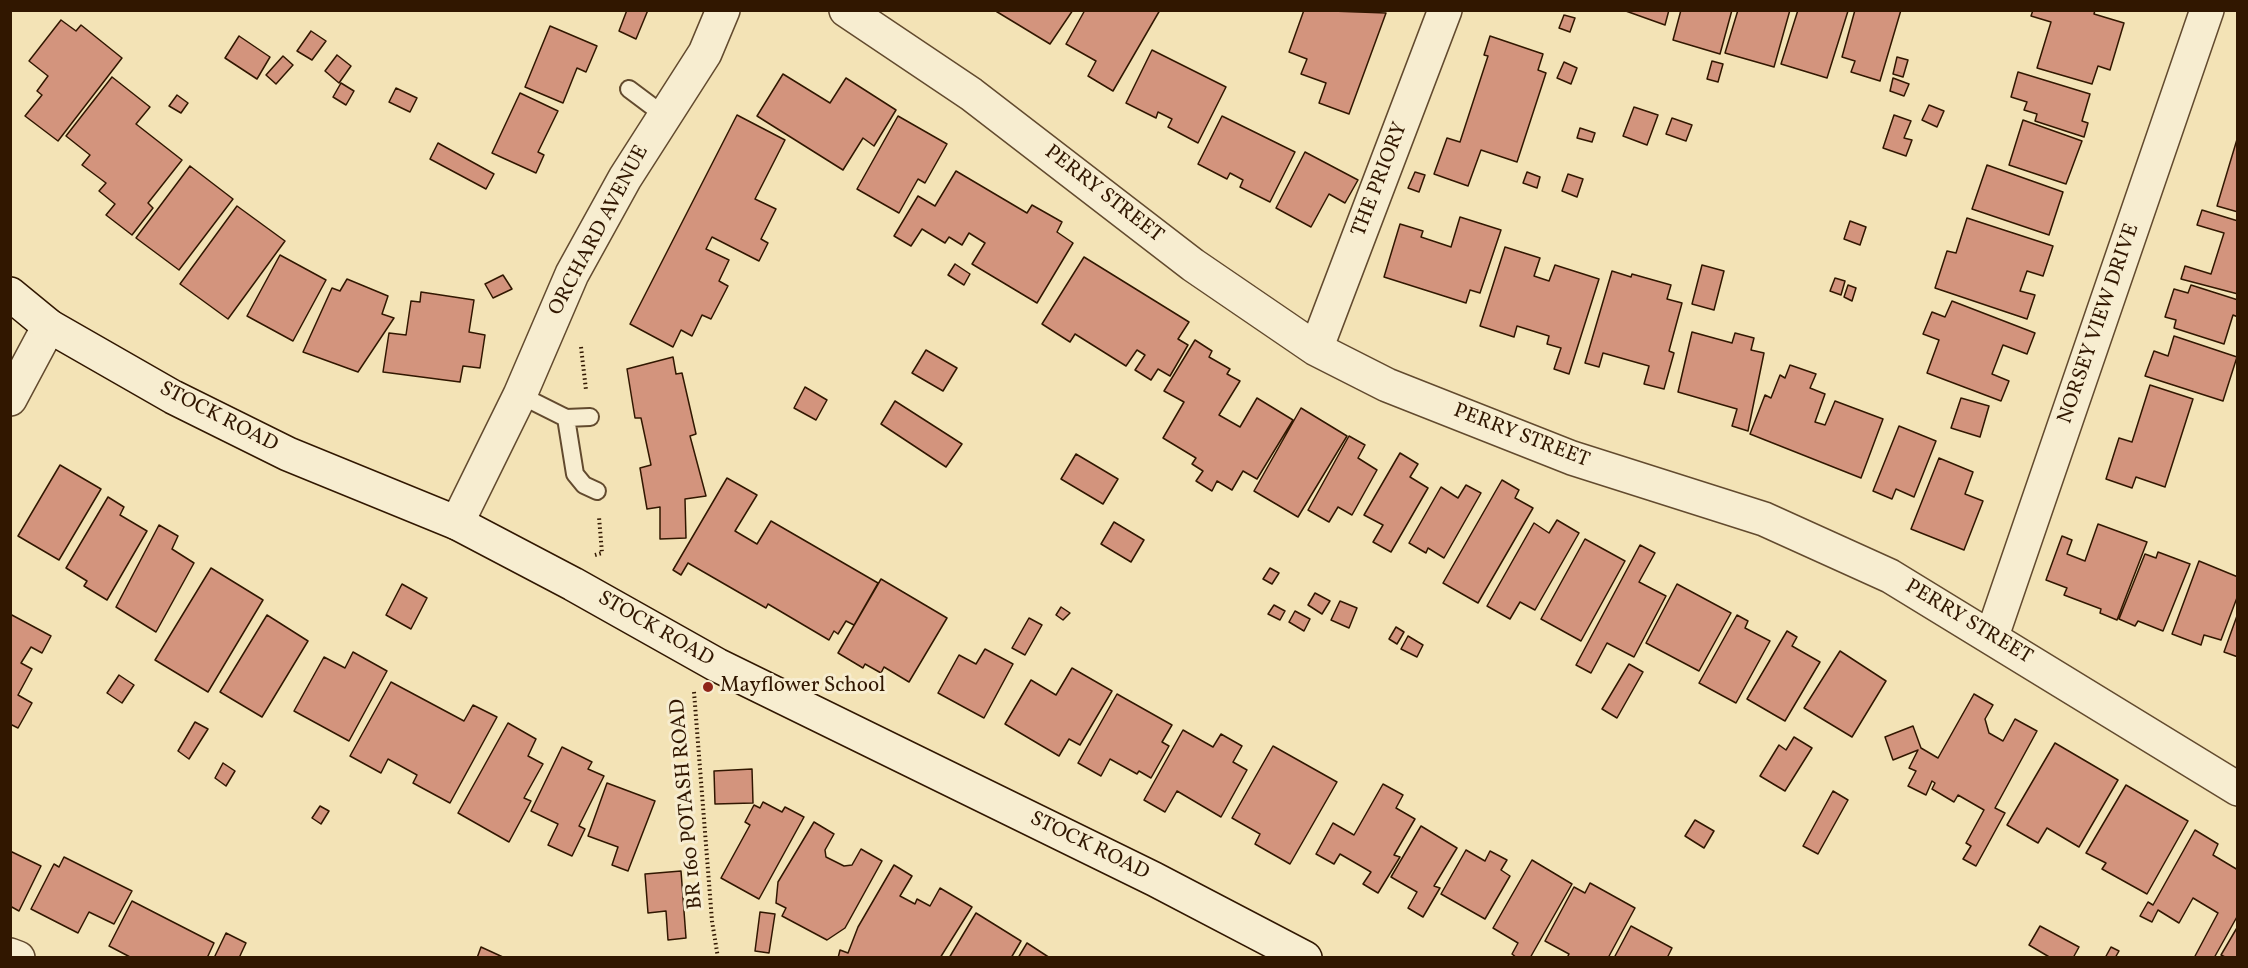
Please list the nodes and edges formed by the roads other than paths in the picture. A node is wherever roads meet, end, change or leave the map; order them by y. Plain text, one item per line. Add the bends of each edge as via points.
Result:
1 (723, 10) edge
2 (846, 10) edge
3 (1445, 10) edge
4 (2207, 10) edge
5 (629, 89) dead end
6 (666, 116) junction
7 (10, 294) edge
8 (49, 326) junction
9 (1316, 349) junction
10 (520, 395) junction
11 (10, 399) edge
12 (590, 417) dead end
13 (566, 418) junction
14 (597, 491) dead end
15 (458, 523) junction
16 (1992, 636) junction
17 (2238, 789) edge
18 (10, 955) edge
19 (18, 957) edge
20 (1305, 957) edge

1 - 6 street, ORCHARD AVENUE via 705,53
2 - 9 street, PERRY STREET via 971,94 1193,265
3 - 9 street, THE PRIORY
4 - 16 street, NORSEY VIEW DRIVE
5 - 6 lane
6 - 10 street, ORCHARD AVENUE via 625,178 572,274
7 - 8 street, STOCK ROAD
8 - 11 street
8 - 15 street, STOCK ROAD via 173,397 288,454
9 - 16 street, PERRY STREET via 1387,385 1572,458 1764,519 1890,576
10 - 13 lane
10 - 15 street, ORCHARD AVENUE
12 - 13 lane
13 - 14 lane via 574,474 584,486
15 - 20 street, STOCK ROAD via 717,665
16 - 17 street, PERRY STREET
18 - 19 street

